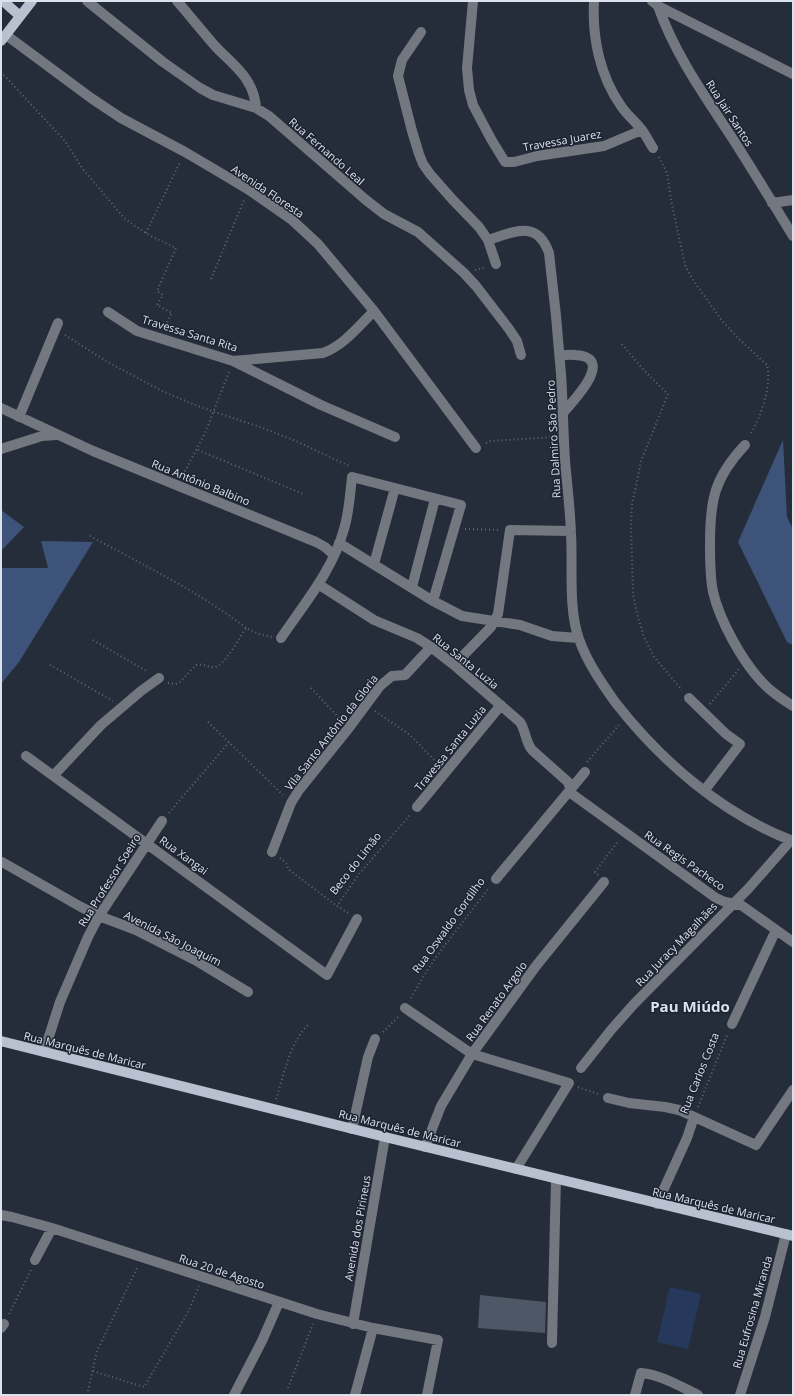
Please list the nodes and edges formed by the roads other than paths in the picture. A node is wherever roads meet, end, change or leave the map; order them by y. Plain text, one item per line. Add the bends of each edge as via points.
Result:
1 (3, 1) edge
2 (32, 1) edge
3 (86, 1) edge
4 (177, 1) edge
5 (473, 1) edge
6 (594, 1) edge
7 (655, 3) edge
8 (20, 16) junction
9 (421, 32) dead end
10 (4, 38) edge
11 (793, 74) edge
12 (256, 108) junction
13 (642, 130) junction
14 (653, 148) road end
15 (793, 200) edge
16 (772, 203) junction
17 (793, 236) edge
18 (488, 240) junction
19 (496, 264) road end
20 (374, 311) junction
21 (108, 312) dead end
22 (57, 326) road end
23 (521, 355) dead end
24 (560, 356) junction
25 (233, 361) junction
26 (1, 408) edge
27 (563, 412) junction
28 (19, 417) junction
29 (56, 434) junction
30 (395, 437) dead end
31 (745, 445) road end
32 (476, 448) road end
33 (1, 449) edge
34 (395, 488) junction
35 (436, 499) junction
36 (571, 531) junction
37 (339, 543) junction
38 (334, 555) junction
39 (374, 564) junction
40 (318, 584) junction
41 (412, 588) junction
42 (434, 600) junction
43 (495, 622) junction
44 (281, 638) road end
45 (578, 638) junction
46 (431, 647) junction
47 (454, 666) junction
48 (159, 678) road end
49 (689, 698) road end
50 (501, 705) junction
51 (793, 706) edge
52 (26, 756) dead end
53 (585, 772) road end
54 (54, 775) junction
55 (570, 788) junction
56 (704, 791) junction
57 (418, 807) road end
58 (162, 821) road end
59 (792, 840) edge
60 (146, 843) junction
61 (272, 852) road end
62 (2, 862) dead end
63 (496, 879) road end
64 (604, 882) road end
65 (733, 903) junction
66 (99, 916) junction
67 (357, 919) road end
68 (776, 930) junction
69 (793, 942) edge
70 (248, 992) dead end
71 (405, 1008) road end
72 (732, 1024) road end
73 (375, 1039) road end
74 (1, 1041) edge
75 (44, 1052) junction
76 (472, 1054) junction
77 (581, 1068) dead end
78 (793, 1090) edge
79 (608, 1098) road end
80 (694, 1117) junction
81 (352, 1129) junction
82 (384, 1137) junction
83 (426, 1147) junction
84 (516, 1168) junction
85 (556, 1179) junction
86 (657, 1204) junction
87 (1, 1215) edge
88 (52, 1228) junction
89 (789, 1235) edge
90 (35, 1260) road end
91 (279, 1302) junction
92 (353, 1324) junction
93 (373, 1328) junction
94 (552, 1343) dead end
95 (234, 1395) edge
96 (355, 1395) edge
97 (427, 1395) edge
98 (635, 1395) edge
99 (698, 1395) edge
100 (740, 1395) edge

1 - 8 main road
2 - 8 main road
3 - 12 street, Rua Fernando Leal via 200,88 213,95
4 - 12 street via 243,74 254,93
5 - 13 street, Travessa Juarez via 467,68 469,90 473,105 505,162 604,146
6 - 13 street via 596,37 609,87
7 - 11 street
7 - 16 street, Rua Jair Santos via 674,46 692,77
8 - 10 main road
9 - 18 street via 402,60 398,76 419,154 430,174
10 - 20 street, Avenida Floresta via 115,114 249,190 292,220 318,244
12 - 23 street, Rua Fernando Leal via 269,116 371,204 418,232 464,273 509,329
13 - 14 street
15 - 16 street
16 - 17 street, Rua Jair Santos
18 - 19 street
18 - 24 street, Rua Dalmiro São Pedro via 524,230 541,237 548,253
20 - 25 street, Travessa Santa Rita via 348,337 323,353
20 - 32 street, Avenida Floresta
21 - 25 street, Travessa Santa Rita via 137,331
22 - 28 street
24 - 27 street, Rua Dalmiro São Pedro
24 - 27 street via 586,357 591,362 593,370 586,386
25 - 30 street via 311,401
26 - 28 street, Rua Antônio Balbino
27 - 36 street, Rua Dalmiro São Pedro
28 - 29 street, Rua Antônio Balbino
29 - 33 street
29 - 38 street, Rua Antônio Balbino via 316,542
31 - 51 street via 734,456 715,489 710,519 710,571 713,593 722,619 746,663 763,683
34 - 35 street
34 - 37 street via 352,478 347,518
34 - 39 street
35 - 41 street
35 - 42 street via 461,505
36 - 43 street via 510,530
36 - 45 street, Rua Dalmiro São Pedro via 574,617
37 - 38 street
37 - 39 street
38 - 40 street
39 - 41 street
40 - 44 street
40 - 46 street, Rua Santa Luzia via 374,620 417,638
41 - 42 street
42 - 43 street via 462,616
43 - 45 street via 520,625 552,636
43 - 47 street
45 - 56 street, Rua Dalmiro São Pedro via 592,669 627,717 652,744
46 - 47 street, Rua Santa Luzia
46 - 61 street, Vila Santo Antônio da Gloria via 405,675 392,676 380,686 299,790 291,803
47 - 50 street, Rua Santa Luzia
48 - 54 street via 102,724
49 - 56 street via 740,744
50 - 55 street, Rua Santa Luzia via 520,722 532,750 568,782
50 - 57 street, Travessa Santa Luzia
52 - 54 street, Rua Xangai
53 - 55 street, Rua Oswaldo Gordilho
54 - 60 street, Rua Xangai
55 - 63 street, Rua Oswaldo Gordilho
55 - 65 street, Rua Regis Pacheco via 572,794 716,898
56 - 59 street, Rua Dalmiro São Pedro via 758,825
58 - 60 street, Rua Professor Soeiro
59 - 65 street, Rua Juracy Magalhães via 748,890
60 - 66 street, Rua Professor Soeiro
60 - 67 street, Rua Xangai via 327,975
62 - 66 street, Avenida São Joaquim
64 - 76 street, Rua Renato Argolo via 536,966
65 - 68 street, Rua Regis Pacheco via 741,905
65 - 77 street, Rua Juracy Magalhães via 634,1004
66 - 70 street, Avenida São Joaquim via 156,940
66 - 75 street, Rua Professor Soeiro via 60,1002
68 - 69 street, Rua Regis Pacheco
68 - 72 street, Rua Carlos Costa
71 - 76 street
73 - 81 street via 368,1057
74 - 75 main road, Rua Marquês de Maricar
75 - 81 main road, Rua Marquês de Maricar
76 - 83 street, Rua Renato Argolo via 441,1106
76 - 84 street via 570,1083
78 - 80 street via 756,1145
79 - 80 street via 679,1110
80 - 86 street, Rua Carlos Costa
81 - 82 main road, Rua Marquês de Maricar
82 - 83 main road, Rua Marquês de Maricar
82 - 92 street, Avenida dos Pirineus
83 - 84 main road, Rua Marquês de Maricar
84 - 85 main road, Rua Marquês de Maricar
85 - 86 main road, Rua Marquês de Maricar
85 - 94 street
86 - 89 main road, Rua Marquês de Maricar
87 - 88 street, Rua 20 de Agosto
88 - 90 street
88 - 91 street, Rua 20 de Agosto
89 - 100 street, Rua Eufrosina Miranda
91 - 92 street, Rua 20 de Agosto
91 - 95 street
92 - 93 street, Rua 20 de Agosto
93 - 96 street
93 - 97 street, Rua 20 de Agosto via 438,1340
98 - 99 street via 641,1373 662,1377

